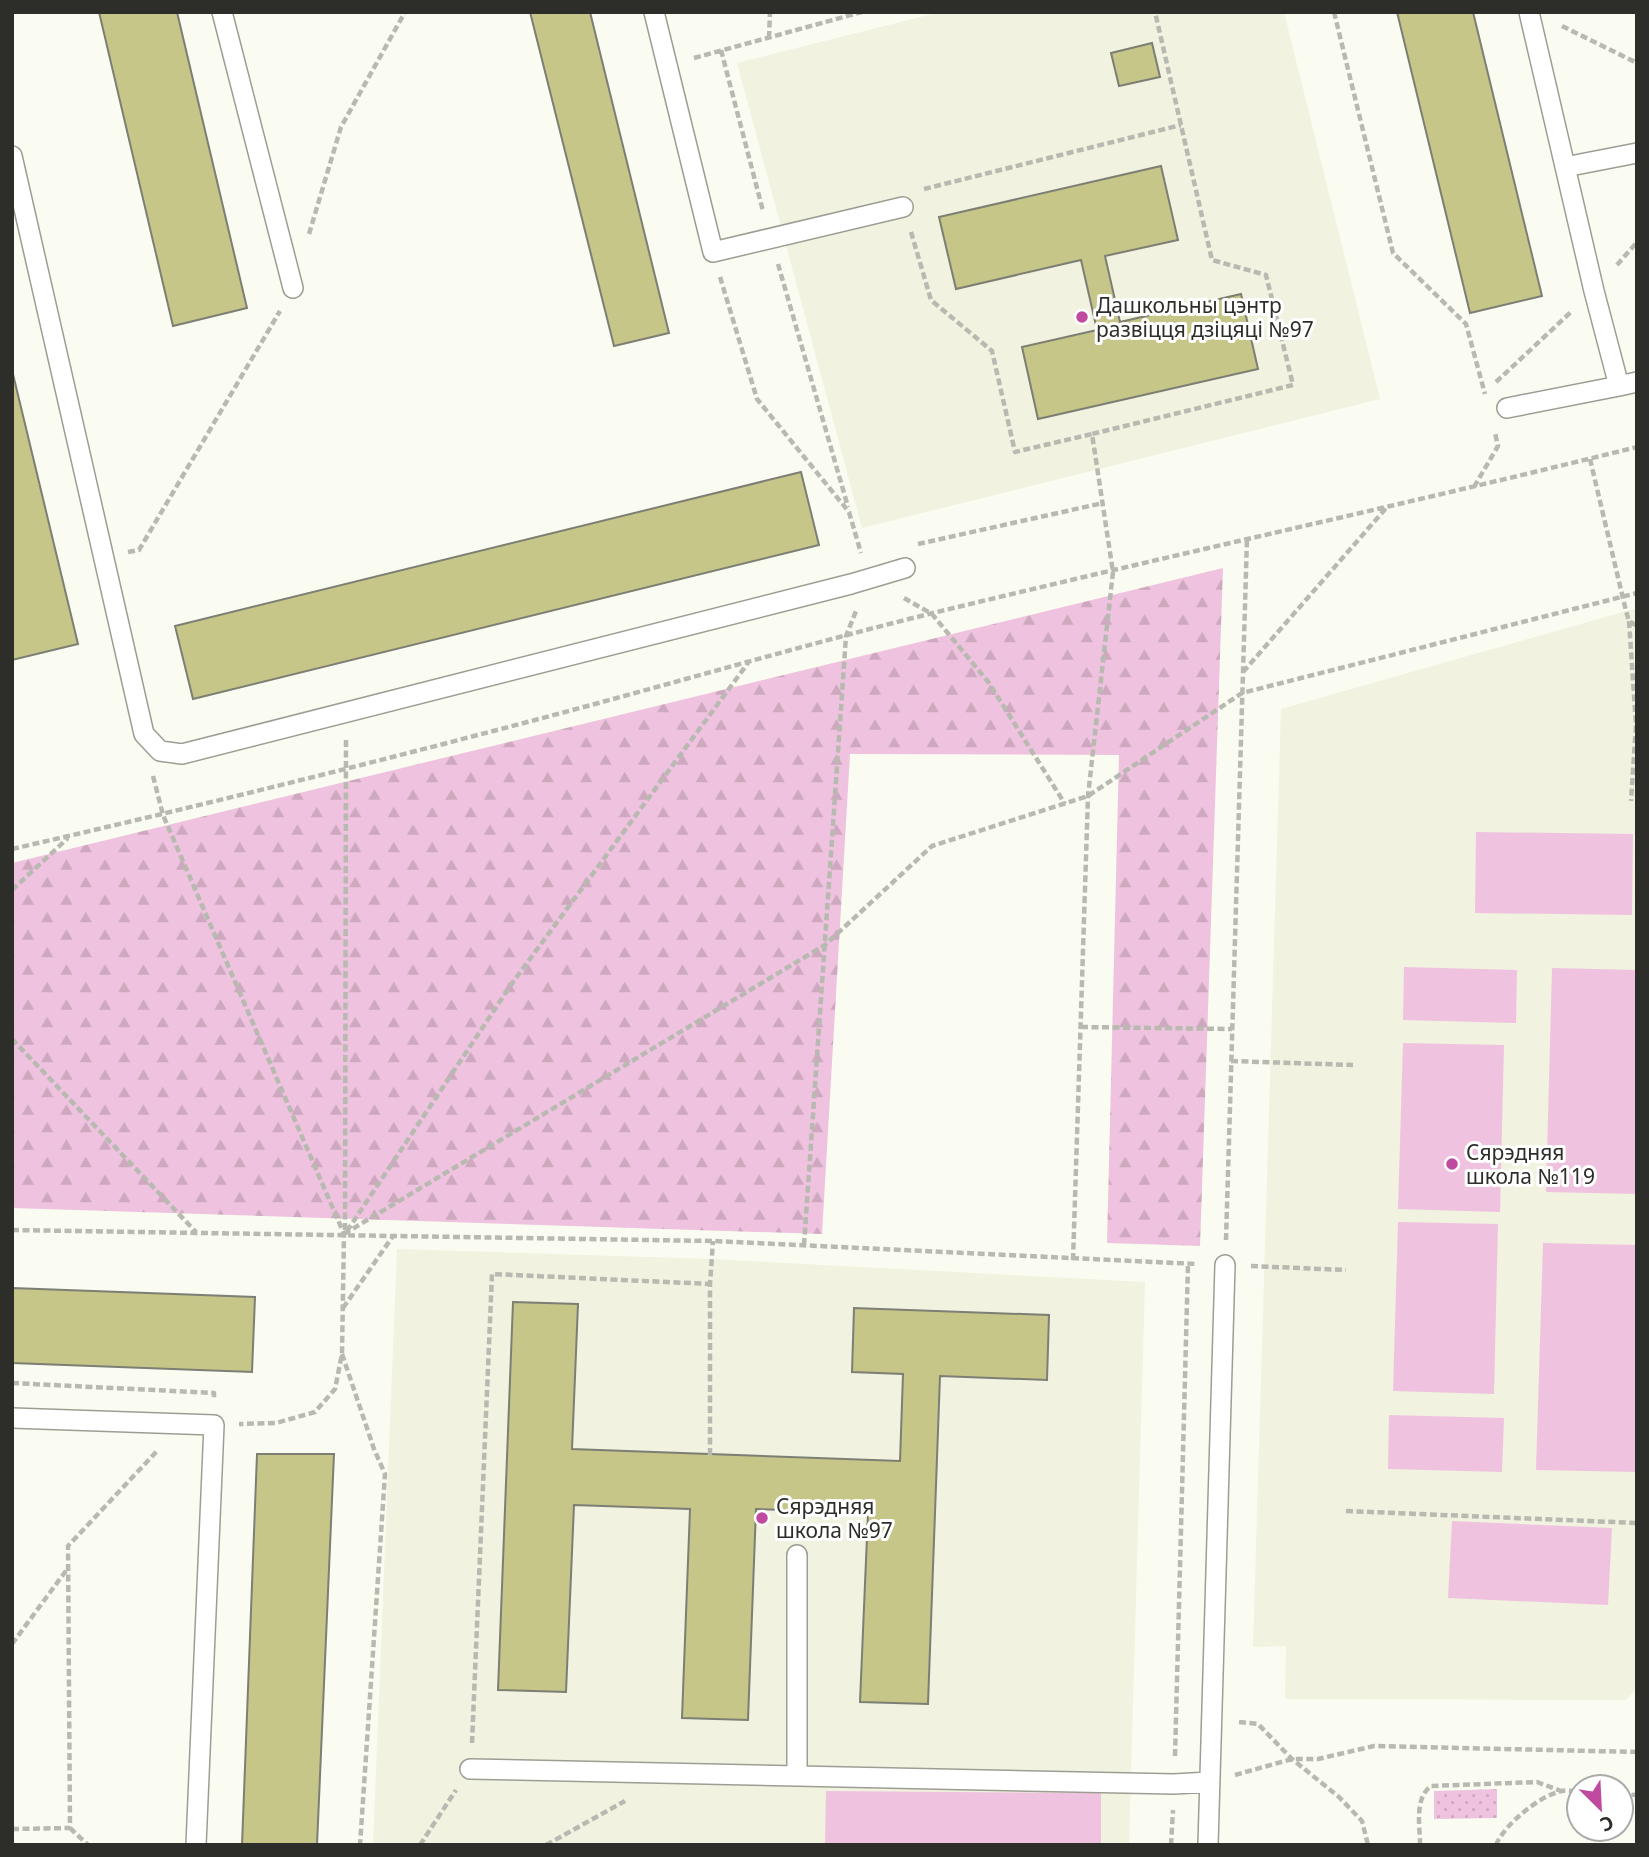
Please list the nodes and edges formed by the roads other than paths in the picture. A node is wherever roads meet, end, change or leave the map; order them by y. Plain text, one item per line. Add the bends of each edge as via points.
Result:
1 (222, 12) edge
2 (654, 12) edge
3 (1529, 12) edge
4 (1637, 153) edge
5 (12, 156) edge
6 (1565, 167) junction
7 (903, 207) road end
8 (293, 288) dead end
9 (1628, 384) edge
10 (1498, 407) road end
11 (905, 568) dead end
12 (1225, 1265) road end
13 (12, 1418) edge
14 (797, 1555) dead end
15 (470, 1769) road end
16 (797, 1776) junction
17 (1209, 1782) junction
18 (196, 1845) edge
19 (1208, 1845) edge

1 - 8 lane
2 - 7 lane via 713,252
3 - 6 lane
4 - 6 lane
5 - 11 lane via 144,734 160,751 181,754
6 - 9 lane via 1594,291
9 - 10 lane
12 - 17 lane
13 - 18 lane via 214,1425
14 - 16 lane
15 - 16 lane
16 - 17 lane
17 - 19 lane

